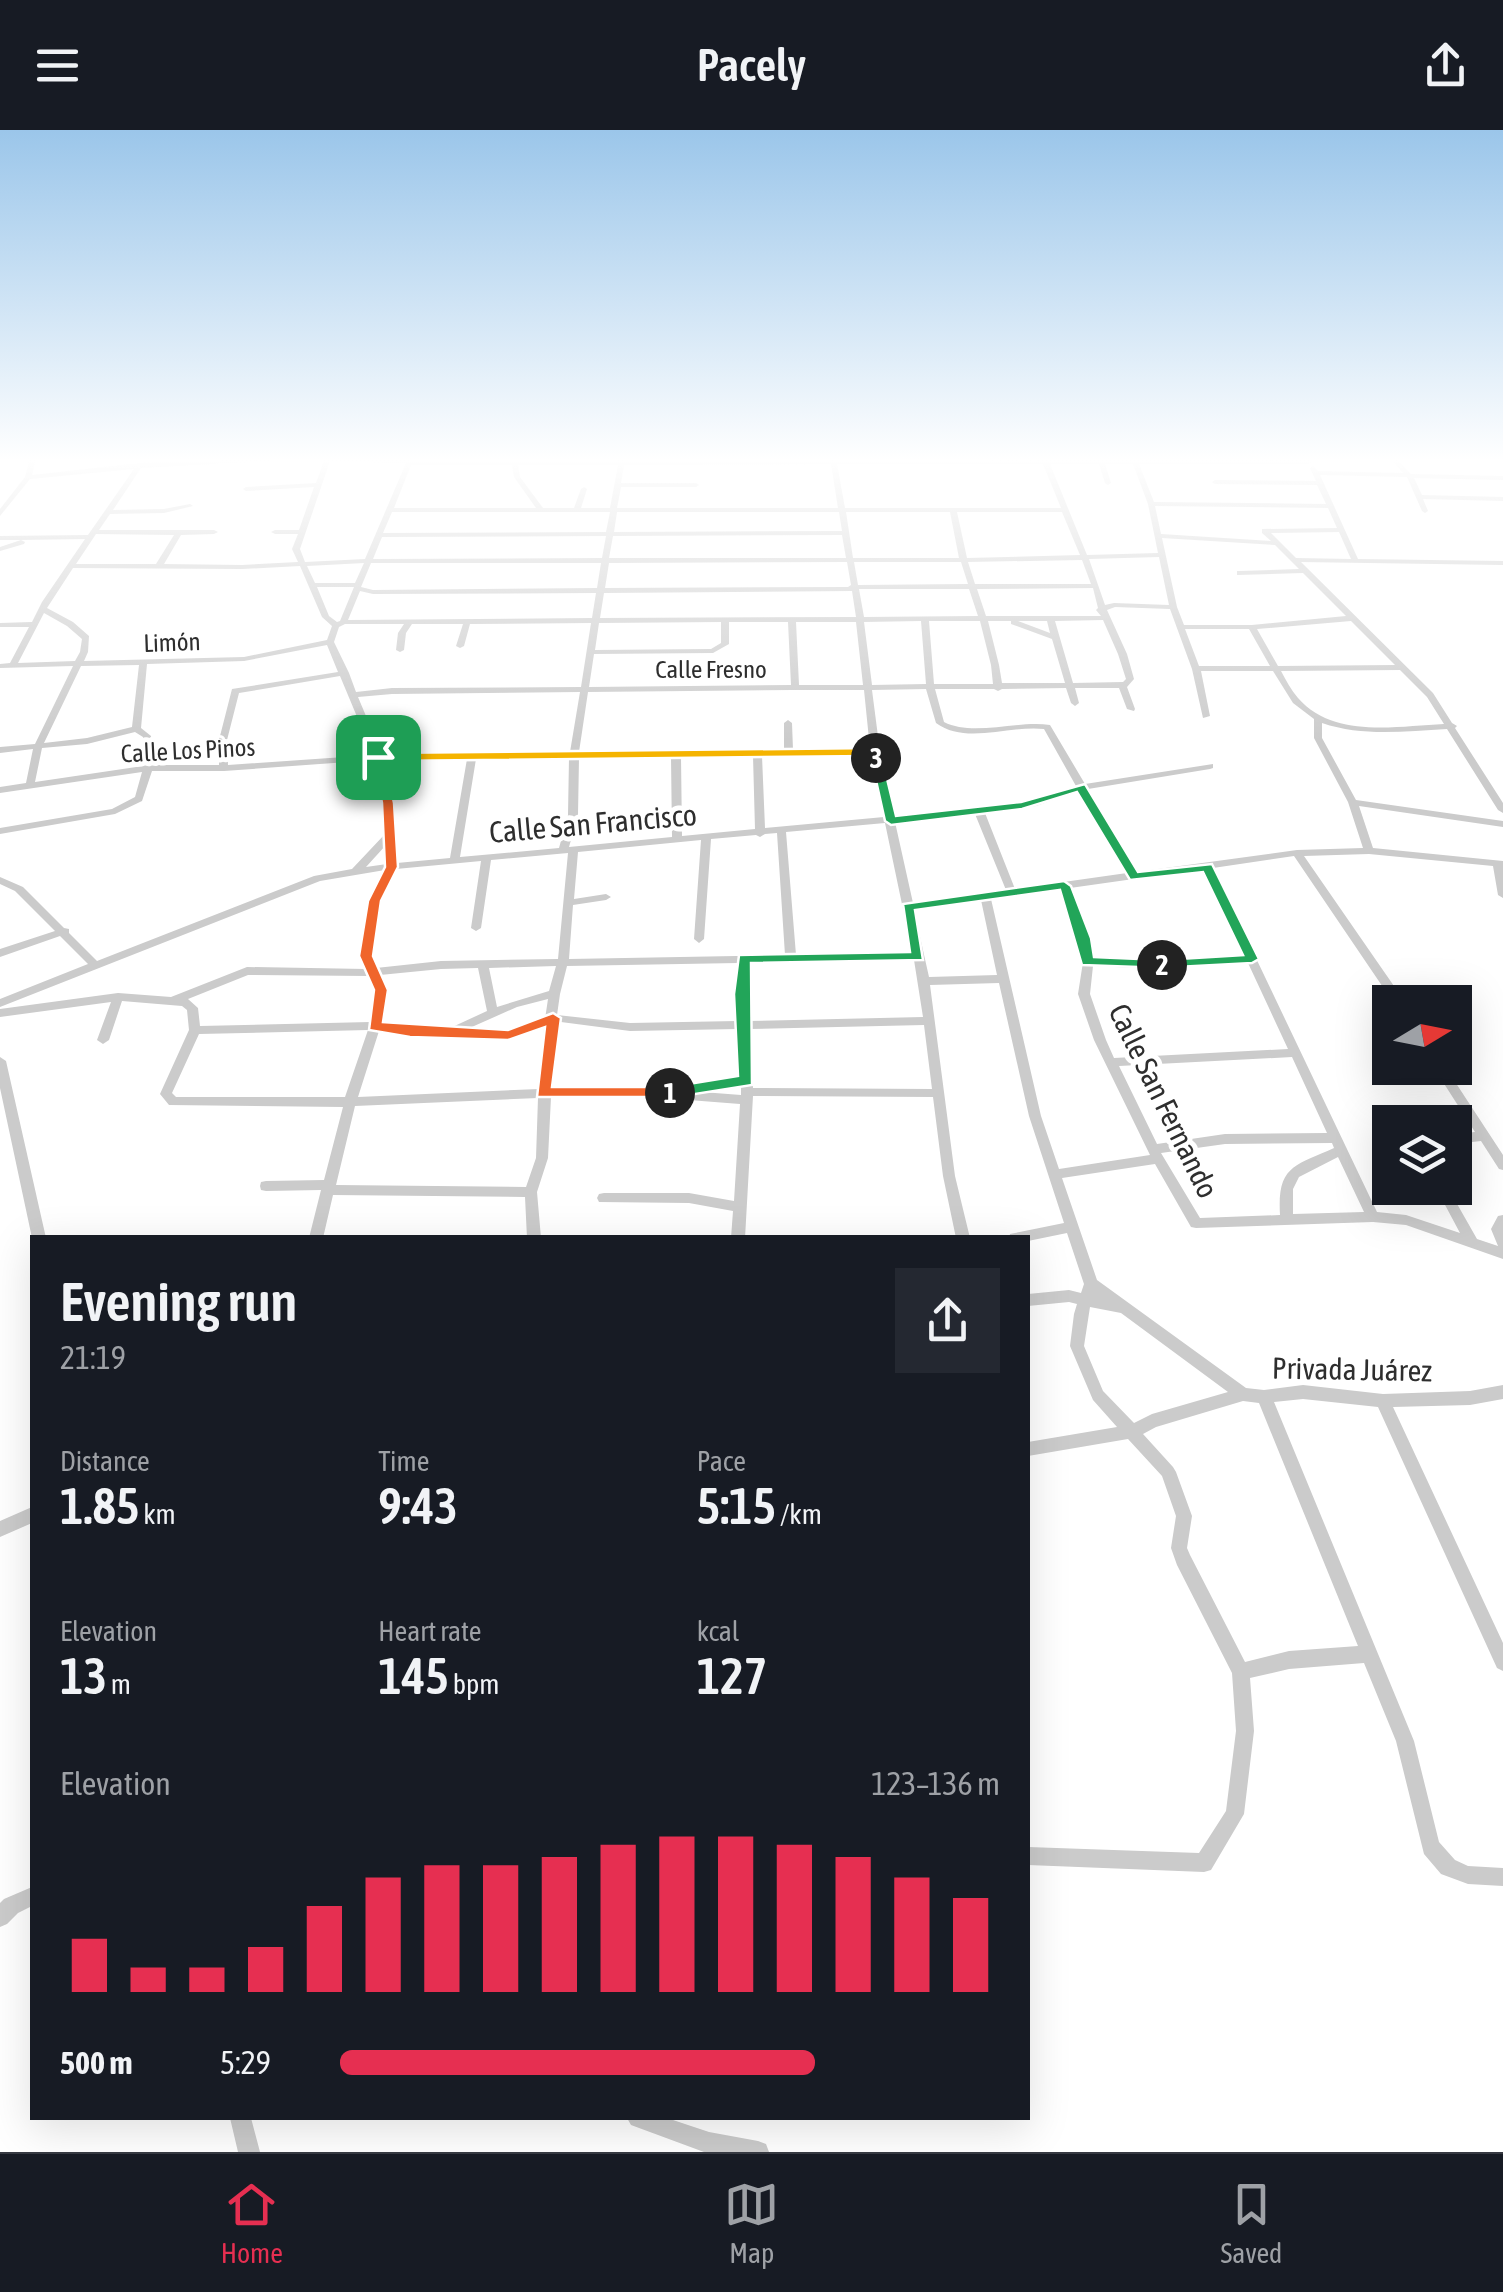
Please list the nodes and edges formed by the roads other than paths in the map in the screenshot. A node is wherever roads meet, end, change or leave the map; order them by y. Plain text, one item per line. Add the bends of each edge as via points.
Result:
1 (82, 552) edge
2 (167, 552) edge
3 (298, 552) edge
4 (374, 552) edge
5 (609, 552) edge
6 (847, 552) edge
7 (963, 552) edge
8 (1082, 552) edge
9 (1285, 552) edge
10 (1352, 552) edge
11 (1162, 555) joint
12 (1084, 557) junction
13 (964, 558) junction
14 (848, 560) junction
15 (1293, 560) junction
16 (1355, 560) junction
17 (370, 561) junction
18 (607, 562) junction
19 (1503, 562) edge
20 (304, 564) junction
21 (72, 566) junction
22 (159, 566) junction
23 (1303, 571) junction
24 (1240, 573) dead end
25 (59, 584) junction
26 (78, 584) dead end
27 (312, 585) junction
28 (1096, 586) junction
29 (852, 588) junction
30 (974, 588) junction
31 (356, 590) junction
32 (602, 590) junction
33 (1098, 598) junction
34 (1114, 605) junction
35 (1173, 607) junction
36 (44, 610) junction
37 (1102, 614) junction
38 (1050, 618) junction
39 (1353, 618) junction
40 (860, 619) junction
41 (983, 619) junction
42 (1007, 619) junction
43 (725, 620) junction
44 (925, 620) junction
45 (792, 621) junction
46 (408, 622) junction
47 (467, 622) junction
48 (595, 622) junction
49 (35, 624) junction
50 (340, 624) junction
51 (0, 626) edge
52 (1182, 627) junction
53 (1252, 627) junction
54 (1053, 637) junction
55 (330, 642) junction
56 (460, 646) dead end
57 (400, 650) dead end
58 (591, 652) junction
59 (144, 663) junction
60 (13, 665) junction
61 (77, 665) junction
62 (0, 666) edge
63 (1403, 667) junction
64 (1279, 668) junction
65 (1196, 670) junction
66 (344, 673) junction
67 (1124, 685) junction
68 (1069, 687) junction
69 (934, 688) junction
70 (998, 688) junction
71 (795, 689) junction
72 (586, 690) junction
73 (866, 690) junction
74 (354, 695) junction
75 (1074, 703) dead end
76 (1131, 709) dead end
77 (1206, 716) dead end
78 (1318, 718) junction
79 (788, 723) dead end
80 (1453, 726) junction
81 (136, 729) junction
82 (38, 746) junction
83 (0, 750) edge
84 (875, 752) junction
85 (757, 753) junction
86 (790, 753) junction
87 (676, 754) junction
88 (574, 755) junction
89 (378, 757) junction
90 (472, 757) junction
91 (1210, 766) dead end
92 (148, 768) junction
93 (224, 768) junction
94 (30, 785) junction
95 (1080, 787) junction
96 (0, 790) edge
97 (1353, 802) junction
98 (1503, 810) edge
99 (980, 811) junction
100 (891, 821) junction
101 (1503, 824) edge
102 (0, 831) edge
103 (782, 832) junction
104 (390, 834) junction
105 (760, 834) junction
106 (706, 839) junction
107 (677, 841) junction
108 (1369, 850) junction
109 (568, 851) junction
110 (1298, 854) junction
111 (486, 858) junction
112 (454, 861) junction
113 (1500, 864) edge
114 (392, 867) junction
115 (1208, 867) junction
116 (356, 872) junction
117 (1134, 877) junction
118 (0, 880) edge
119 (1064, 886) junction
120 (1012, 892) junction
121 (1503, 895) edge
122 (606, 897) dead end
123 (985, 897) junction
124 (568, 903) junction
125 (908, 907) junction
126 (476, 928) dead end
127 (65, 931) junction
128 (699, 939) dead end
129 (0, 953) edge
130 (918, 956) junction
131 (791, 958) junction
132 (744, 959) junction
133 (1252, 959) junction
134 (563, 962) junction
135 (1088, 962) junction
136 (94, 964) junction
137 (483, 966) junction
138 (371, 970) junction
139 (1003, 979) junction
140 (924, 981) junction
141 (1387, 985) edge
142 (554, 994) junction
143 (118, 997) junction
144 (174, 1000) junction
145 (0, 1004) edge
146 (492, 1012) junction
147 (0, 1014) edge
148 (553, 1018) junction
149 (930, 1021) junction
150 (743, 1024) junction
151 (374, 1026) junction
152 (195, 1030) junction
153 (452, 1031) junction
154 (104, 1040) dead end
155 (1295, 1053) junction
156 (0, 1061) edge
157 (1113, 1062) junction
158 (1450, 1085) edge
159 (746, 1091) junction
160 (543, 1093) junction
161 (937, 1093) junction
162 (350, 1102) junction
163 (1482, 1136) junction
164 (1472, 1137) edge
165 (1337, 1144) junction
166 (1156, 1154) junction
167 (1503, 1164) edge
168 (1057, 1174) junction
169 (266, 1186) dead end
170 (329, 1188) junction
171 (531, 1192) junction
172 (604, 1198) dead end
173 (1451, 1205) edge
174 (740, 1207) junction
175 (1373, 1217) junction
176 (1503, 1220) edge
177 (1287, 1221) junction
178 (1070, 1227) junction
179 (38, 1235) edge
180 (317, 1235) edge
181 (534, 1235) edge
182 (738, 1235) edge
183 (962, 1235) edge
184 (1030, 1235) edge
185 (1503, 1242) edge
186 (1473, 1244) junction
187 (1503, 1254) edge
188 (1091, 1284) junction
189 (1030, 1300) edge
190 (1086, 1300) junction
191 (1127, 1310) junction
192 (1503, 1392) edge
193 (1243, 1394) junction
194 (1264, 1398) junction
195 (1383, 1401) junction
196 (1134, 1431) junction
197 (1030, 1448) edge
198 (30, 1516) edge
199 (0, 1528) edge
200 (1367, 1654) junction
201 (1503, 1662) edge
202 (1240, 1672) junction
203 (1030, 1856) edge
204 (1503, 1877) edge
205 (30, 1898) edge
206 (0, 1917) edge
207 (241, 2120) edge
208 (644, 2120) edge
209 (249, 2152) edge
210 (758, 2152) edge

1 - 21 street
2 - 22 street
3 - 20 street
4 - 17 street
5 - 18 street
6 - 14 street
7 - 13 street
8 - 12 street
9 - 15 street
10 - 16 street
11 - 12 street
11 - 35 street
12 - 13 street
12 - 28 street
13 - 14 street
13 - 30 street
14 - 18 street
14 - 29 street
15 - 16 street
15 - 23 street
16 - 19 street
17 - 18 street
17 - 20 street
17 - 31 street
18 - 32 street
20 - 22 street
20 - 27 street
21 - 22 street
21 - 25 street
23 - 24 street
23 - 39 street
25 - 26 street
25 - 36 street
27 - 31 street
27 - 50 street via 326,617
28 - 30 street
28 - 33 street
29 - 30 street
29 - 32 street
29 - 40 street
30 - 41 street
31 - 32 street
31 - 50 street
32 - 48 street
33 - 34 street
33 - 37 street
34 - 35 street
34 - 37 street
35 - 52 street
36 - 49 street
36 - 61 street via 84,634
37 - 38 street
37 - 67 street via 1128,666
38 - 42 street
38 - 54 street
39 - 53 street
39 - 63 street
40 - 44 street
40 - 45 street
40 - 73 street
41 - 42 street
41 - 44 street
41 - 70 street via 996,652
42 - 54 street
43 - 45 street
43 - 48 street
43 - 58 street via 726,644 718,650
44 - 69 street
45 - 71 street
46 - 47 street
46 - 50 street
46 - 57 street
47 - 48 street
47 - 56 street
48 - 58 street
49 - 51 street
49 - 60 street
50 - 55 street
52 - 53 street
52 - 65 street
53 - 64 street
54 - 68 street
55 - 59 street, Limón via 244,659
55 - 66 street
58 - 72 street
59 - 61 street, Limón
59 - 81 street
60 - 61 street, Limón
60 - 62 street, Limón
61 - 82 street
63 - 64 street
63 - 80 street
64 - 65 street
64 - 78 street via 1296,700
65 - 77 street
66 - 74 street
66 - 93 street via 235,690
67 - 68 street, Calle Fresno
67 - 76 street
68 - 70 street, Calle Fresno
68 - 75 street
69 - 70 street, Calle Fresno
69 - 73 street, Calle Fresno
69 - 95 street via 931,701 948,730 1046,728
71 - 72 street, Calle Fresno
71 - 73 street, Calle Fresno
72 - 74 street, Calle Fresno
72 - 88 street
73 - 84 street
74 - 89 street
78 - 80 street via 1356,728
78 - 97 street via 1318,738
79 - 86 street
80 - 98 street
81 - 82 street
81 - 92 street via 147,736
82 - 83 street
82 - 94 street
84 - 86 street, Calle Los Pinos
84 - 100 street
85 - 86 street, Calle Los Pinos
85 - 87 street, Calle Los Pinos
85 - 105 street
87 - 88 street, Calle Los Pinos
87 - 107 street
88 - 90 street, Calle Los Pinos
88 - 109 street
89 - 90 street, Calle Los Pinos
89 - 93 street, Calle Los Pinos
89 - 104 street
90 - 112 street
91 - 95 street, Calle San Francisco
92 - 93 street, Calle Los Pinos
92 - 94 street, Calle Los Pinos
92 - 102 street via 139,799 115,811
94 - 96 street, Calle Los Pinos
95 - 99 street, Calle San Francisco via 1036,803
95 - 117 street
97 - 101 street
97 - 108 street
99 - 100 street, Calle San Francisco
99 - 120 street
100 - 103 street, Calle San Francisco
100 - 125 street
103 - 105 street, Calle San Francisco
103 - 131 street
104 - 114 street
104 - 116 street
105 - 106 street, Calle San Francisco
106 - 107 street, Calle San Francisco
106 - 128 street
107 - 109 street, Calle San Francisco
108 - 110 street
108 - 113 street
109 - 111 street, Calle San Francisco
109 - 124 street
110 - 115 street
110 - 141 street
111 - 112 street, Calle San Francisco
111 - 126 street
112 - 114 street, Calle San Francisco
113 - 121 street
114 - 116 street, Calle San Francisco
114 - 138 street via 374,901 366,956
115 - 117 street
115 - 133 street
116 - 136 street, Calle San Francisco via 318,878
117 - 119 street
118 - 127 street
119 - 120 street
119 - 135 street, Calle San Fernando
120 - 123 street
122 - 124 street
123 - 125 street
123 - 139 street
124 - 134 street
125 - 130 street
127 - 129 street
127 - 136 street
130 - 131 street
130 - 140 street
131 - 132 street
132 - 134 street
132 - 150 street
133 - 135 street
133 - 155 street
134 - 137 street
134 - 142 street
135 - 157 street, Calle San Fernando via 1084,994
136 - 145 street, Calle San Francisco
137 - 138 street
137 - 146 street
138 - 144 street via 248,971
138 - 151 street via 381,990
139 - 140 street
139 - 168 street via 1034,1116
140 - 149 street
142 - 146 street
142 - 148 street
143 - 144 street
143 - 147 street
143 - 154 street
144 - 152 street via 192,1008
146 - 153 street
148 - 150 street via 630,1027
148 - 153 street via 508,1035
148 - 160 street
149 - 150 street
149 - 161 street
150 - 159 street
151 - 152 street
151 - 153 street
151 - 162 street
152 - 162 street via 166,1094 173,1102
155 - 157 street
155 - 165 street
156 - 179 street
157 - 166 street, Calle San Fernando
158 - 163 street
159 - 160 street via 697,1098
159 - 161 street
159 - 174 street
160 - 162 street
160 - 171 street via 542,1158
161 - 183 street
162 - 170 street
163 - 164 street
163 - 167 street
165 - 166 street via 1224,1140
165 - 175 street
165 - 177 street via 1289,1176
166 - 168 street
166 - 177 street, Calle San Fernando via 1196,1223
168 - 178 street
169 - 170 street
170 - 171 street
170 - 180 street
171 - 181 street
172 - 174 street via 689,1198
173 - 186 street
174 - 182 street
175 - 177 street
175 - 186 street via 1430,1226
176 - 185 street
178 - 184 street
178 - 188 street
186 - 187 street
188 - 190 street
188 - 191 street
189 - 190 street
190 - 191 street
190 - 196 street via 1077,1346 1098,1395
191 - 193 street
192 - 195 street, Privada Juárez
193 - 194 street, Privada Juárez
193 - 196 street, Privada Juárez
194 - 195 street, Privada Juárez via 1303,1392
194 - 200 street
195 - 201 street
196 - 197 street, Privada Juárez
196 - 202 street via 1168,1472 1181,1501 1179,1548
198 - 199 street
200 - 202 street via 1289,1660
200 - 204 street via 1405,1741 1431,1847 1448,1867
202 - 203 street via 1245,1732 1235,1814 1210,1858 1196,1866
205 - 206 street
207 - 209 street
208 - 210 street

